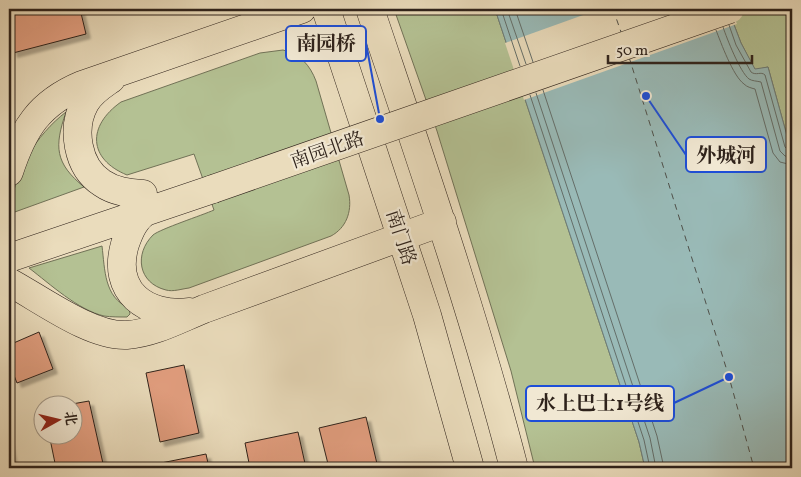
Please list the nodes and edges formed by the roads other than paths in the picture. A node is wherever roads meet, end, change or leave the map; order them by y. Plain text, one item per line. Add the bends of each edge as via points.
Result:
1 (302, 9) edge
2 (326, 9) edge
3 (370, 9) edge
4 (672, 9) edge
5 (730, 9) edge
6 (124, 70) junction
7 (9, 172) edge
8 (210, 180) junction
9 (146, 202) junction
10 (442, 222) junction
11 (401, 237) junction
12 (9, 240) edge
13 (9, 258) edge
14 (9, 282) edge
15 (204, 309) junction
16 (470, 468) edge
17 (514, 468) edge

1 - 6 main road
2 - 11 main road, 南门路
3 - 10 main road
4 - 8 main road, 南园北路
5 - 8 main road, 南园北路, bridge
6 - 7 main road via 54,99 25,133
6 - 9 main road via 86,101 78,119 78,143 85,163 96,179
8 - 9 main road, 南园北路
9 - 12 main road, 南园北路
9 - 13 main road, 南园北路
9 - 15 main road via 124,248 122,267 127,287 139,301 155,310
10 - 11 main road
10 - 17 main road
11 - 15 main road
11 - 16 main road, 南门路 via 433,334
14 - 15 main road via 87,326 117,335 149,331

